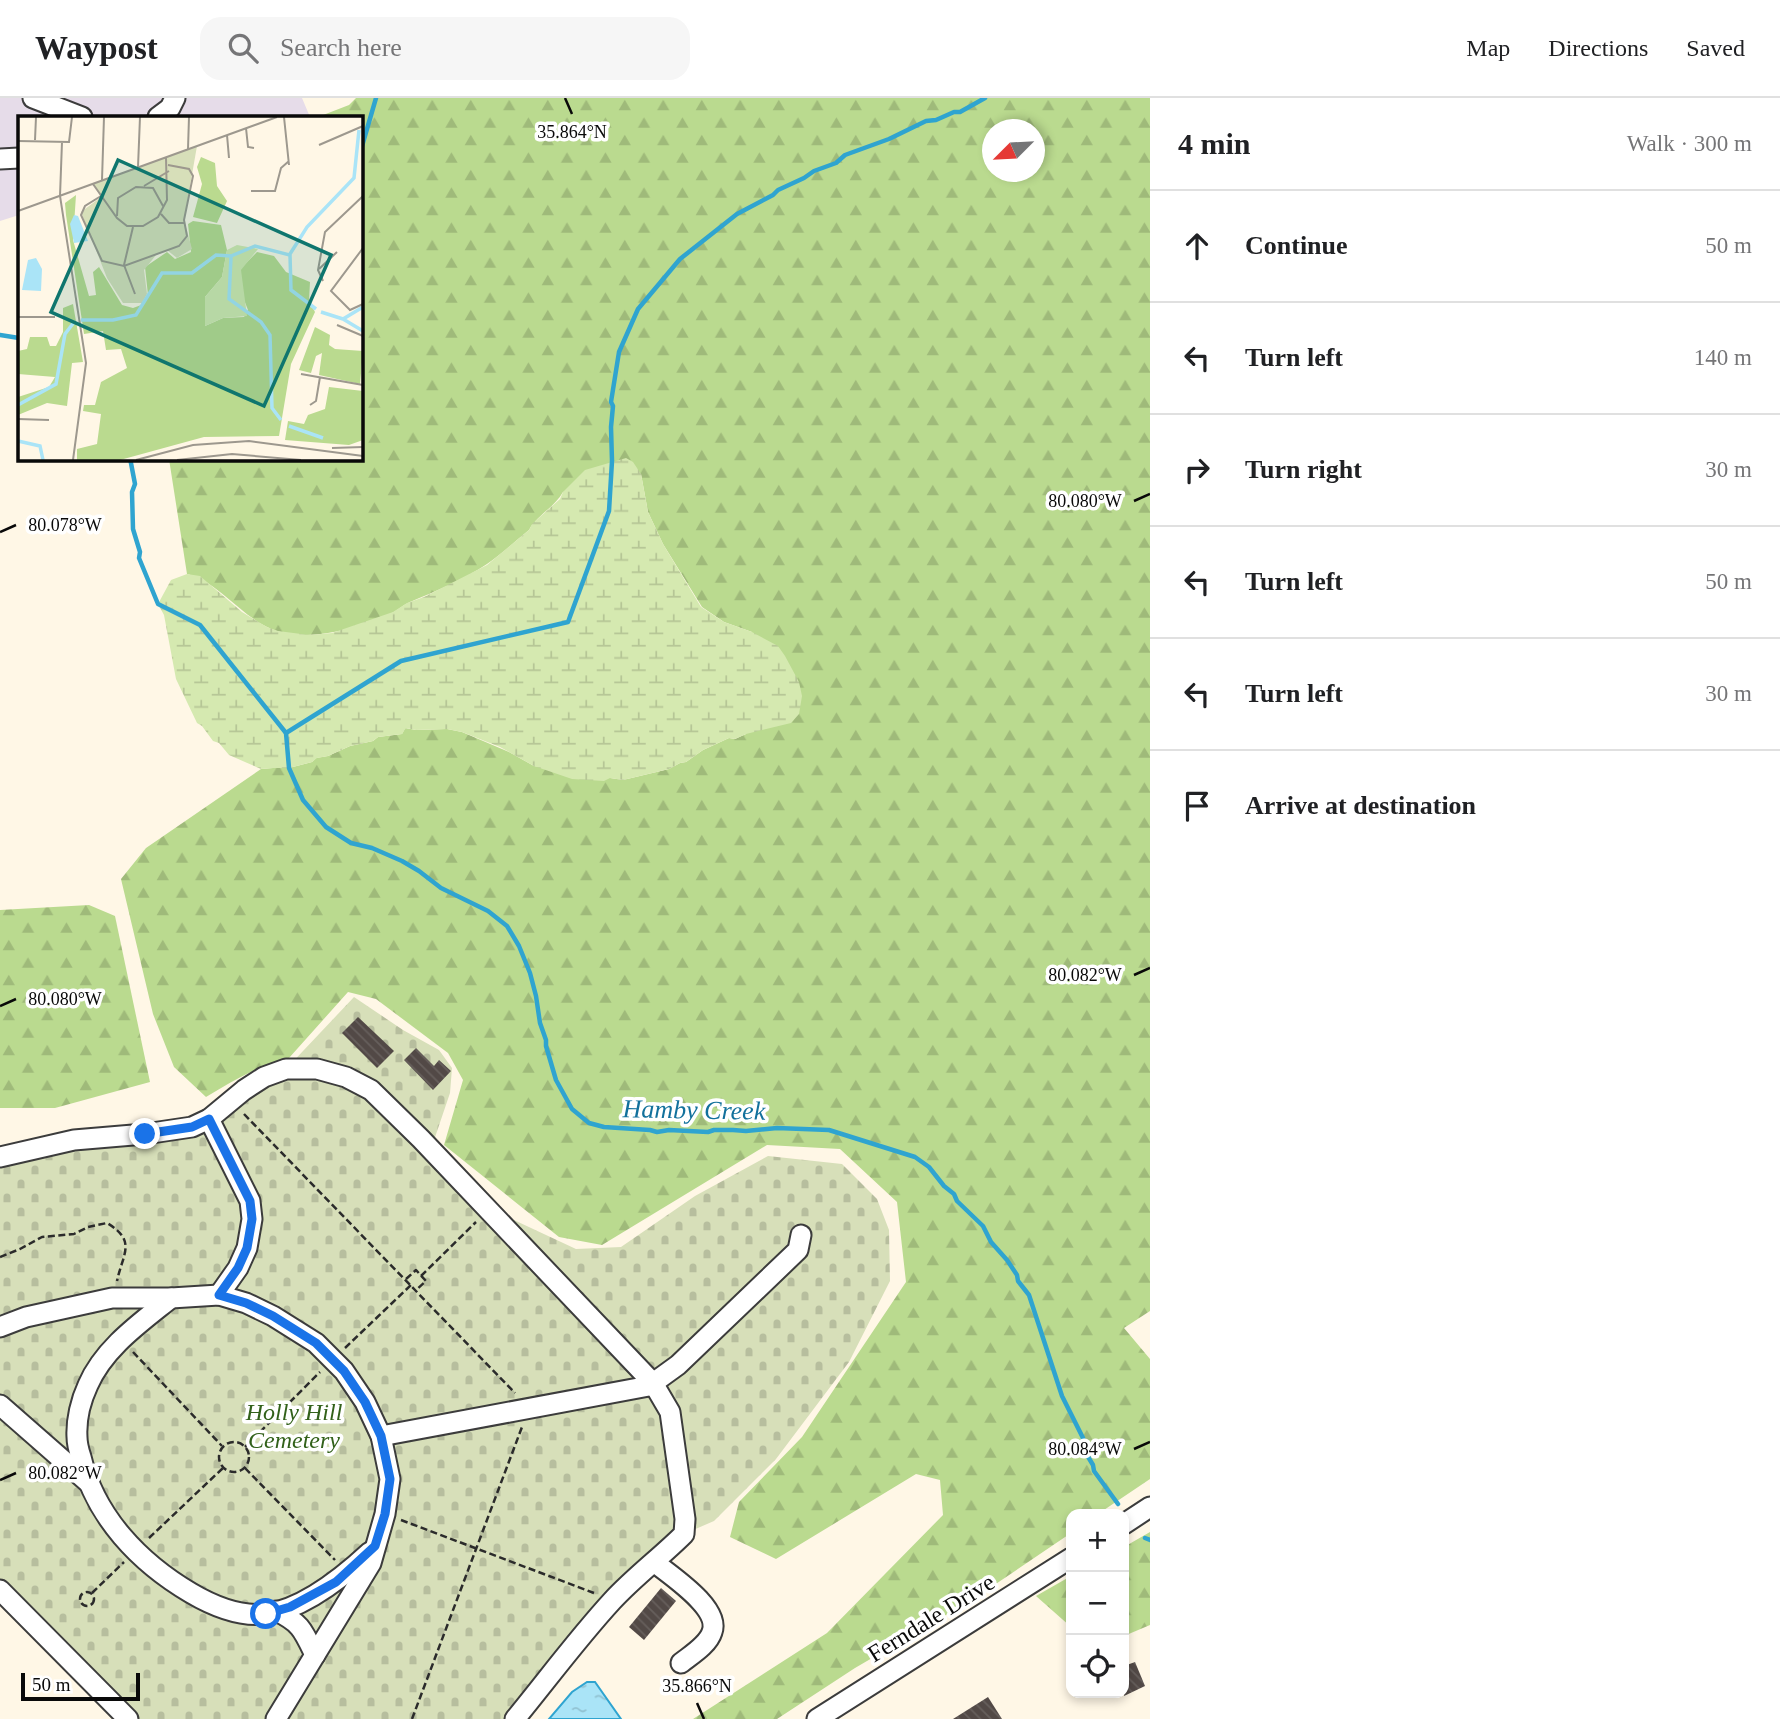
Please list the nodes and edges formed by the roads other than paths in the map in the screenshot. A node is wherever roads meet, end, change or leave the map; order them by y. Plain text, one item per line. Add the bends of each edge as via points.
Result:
1 (33, 98) edge
2 (175, 98) edge
3 (79, 116) edge
4 (159, 116) edge
5 (18, 158) edge
6 (0, 159) edge
7 (209, 1119) junction
8 (0, 1157) edge
9 (801, 1235) dead end
10 (219, 1295) junction
11 (171, 1298) junction
12 (0, 1326) edge
13 (653, 1383) junction
14 (0, 1405) edge
15 (381, 1436) junction
16 (90, 1484) junction
17 (1150, 1507) edge
18 (1129, 1521) edge
19 (375, 1546) junction
20 (1066, 1561) edge
21 (654, 1563) junction
22 (0, 1590) edge
23 (276, 1611) junction
24 (315, 1655) junction
25 (681, 1663) dead end
26 (128, 1719) edge
27 (276, 1719) edge
28 (515, 1719) edge
29 (817, 1719) edge

1 - 3 street
2 - 4 street
5 - 6 street
7 - 8 street via 192,1127 74,1140
7 - 10 street via 250,1201 252,1219 247,1248
7 - 13 street via 264,1077 286,1069 317,1069 371,1090
9 - 13 street via 798,1250 678,1365
10 - 11 street
10 - 15 street via 273,1316 316,1343 344,1371
11 - 12 street via 116,1298
11 - 16 street via 106,1355 88,1385 76,1438
13 - 15 street
13 - 21 street via 670,1412 685,1519 684,1534
14 - 16 street
15 - 19 street via 390,1479
16 - 23 street via 99,1504 135,1552 172,1582 236,1613
17 - 18 street
19 - 23 street via 336,1582
19 - 24 street via 371,1563
20 - 29 street, Ferndale Drive
21 - 25 street via 698,1598 713,1623 712,1633
21 - 28 street via 612,1600
22 - 26 street
23 - 24 street via 301,1627
24 - 27 street

